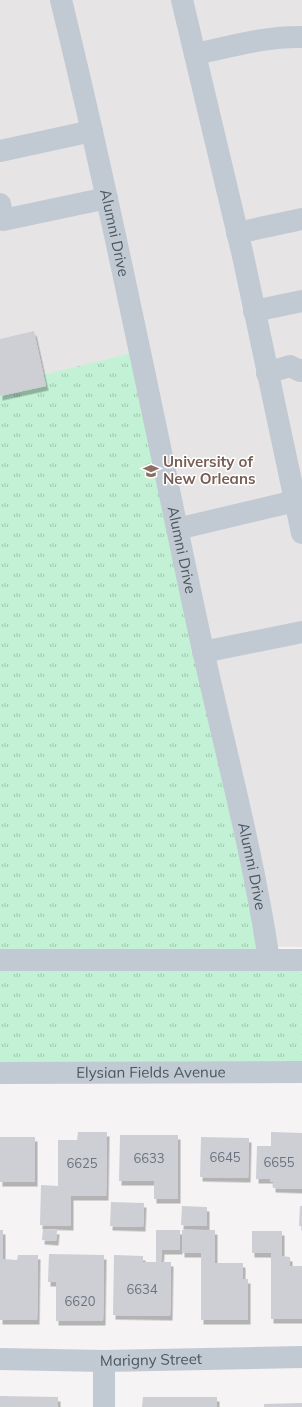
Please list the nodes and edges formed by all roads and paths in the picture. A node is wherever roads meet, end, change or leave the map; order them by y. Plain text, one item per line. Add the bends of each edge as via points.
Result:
1 (62, 0) edge
2 (182, 0) edge
3 (302, 37) edge
4 (195, 54) junction
5 (92, 131) junction
6 (0, 151) edge
7 (107, 198) junction
8 (0, 204) edge
9 (302, 220) edge
10 (237, 233) junction
11 (302, 301) edge
12 (254, 311) junction
13 (298, 364) edge
14 (267, 373) junction
15 (295, 501) junction
16 (177, 529) junction
17 (302, 532) edge
18 (302, 632) edge
19 (203, 652) junction
20 (0, 960) edge
21 (269, 960) junction
22 (302, 960) edge
23 (302, 1072) edge
24 (0, 1074) edge
25 (302, 1357) edge
26 (0, 1359) edge
27 (104, 1361) junction
28 (104, 1407) edge

1 - 5 street, Alumni Drive
2 - 4 street
3 - 4 street via 271,39
4 - 10 street
5 - 6 street
5 - 7 street, Alumni Drive
7 - 8 street via 3,220
7 - 16 street, Alumni Drive
9 - 10 street
10 - 12 street
11 - 12 street
12 - 14 street
13 - 14 street
14 - 15 street
15 - 16 street
15 - 17 street
16 - 19 street, Alumni Drive
18 - 19 street
19 - 21 street, Alumni Drive via 261,905
20 - 21 street
21 - 22 street
23 - 24 street, Elysian Fields Avenue
25 - 27 street, Marigny Street
26 - 27 street, Marigny Street
27 - 28 street

